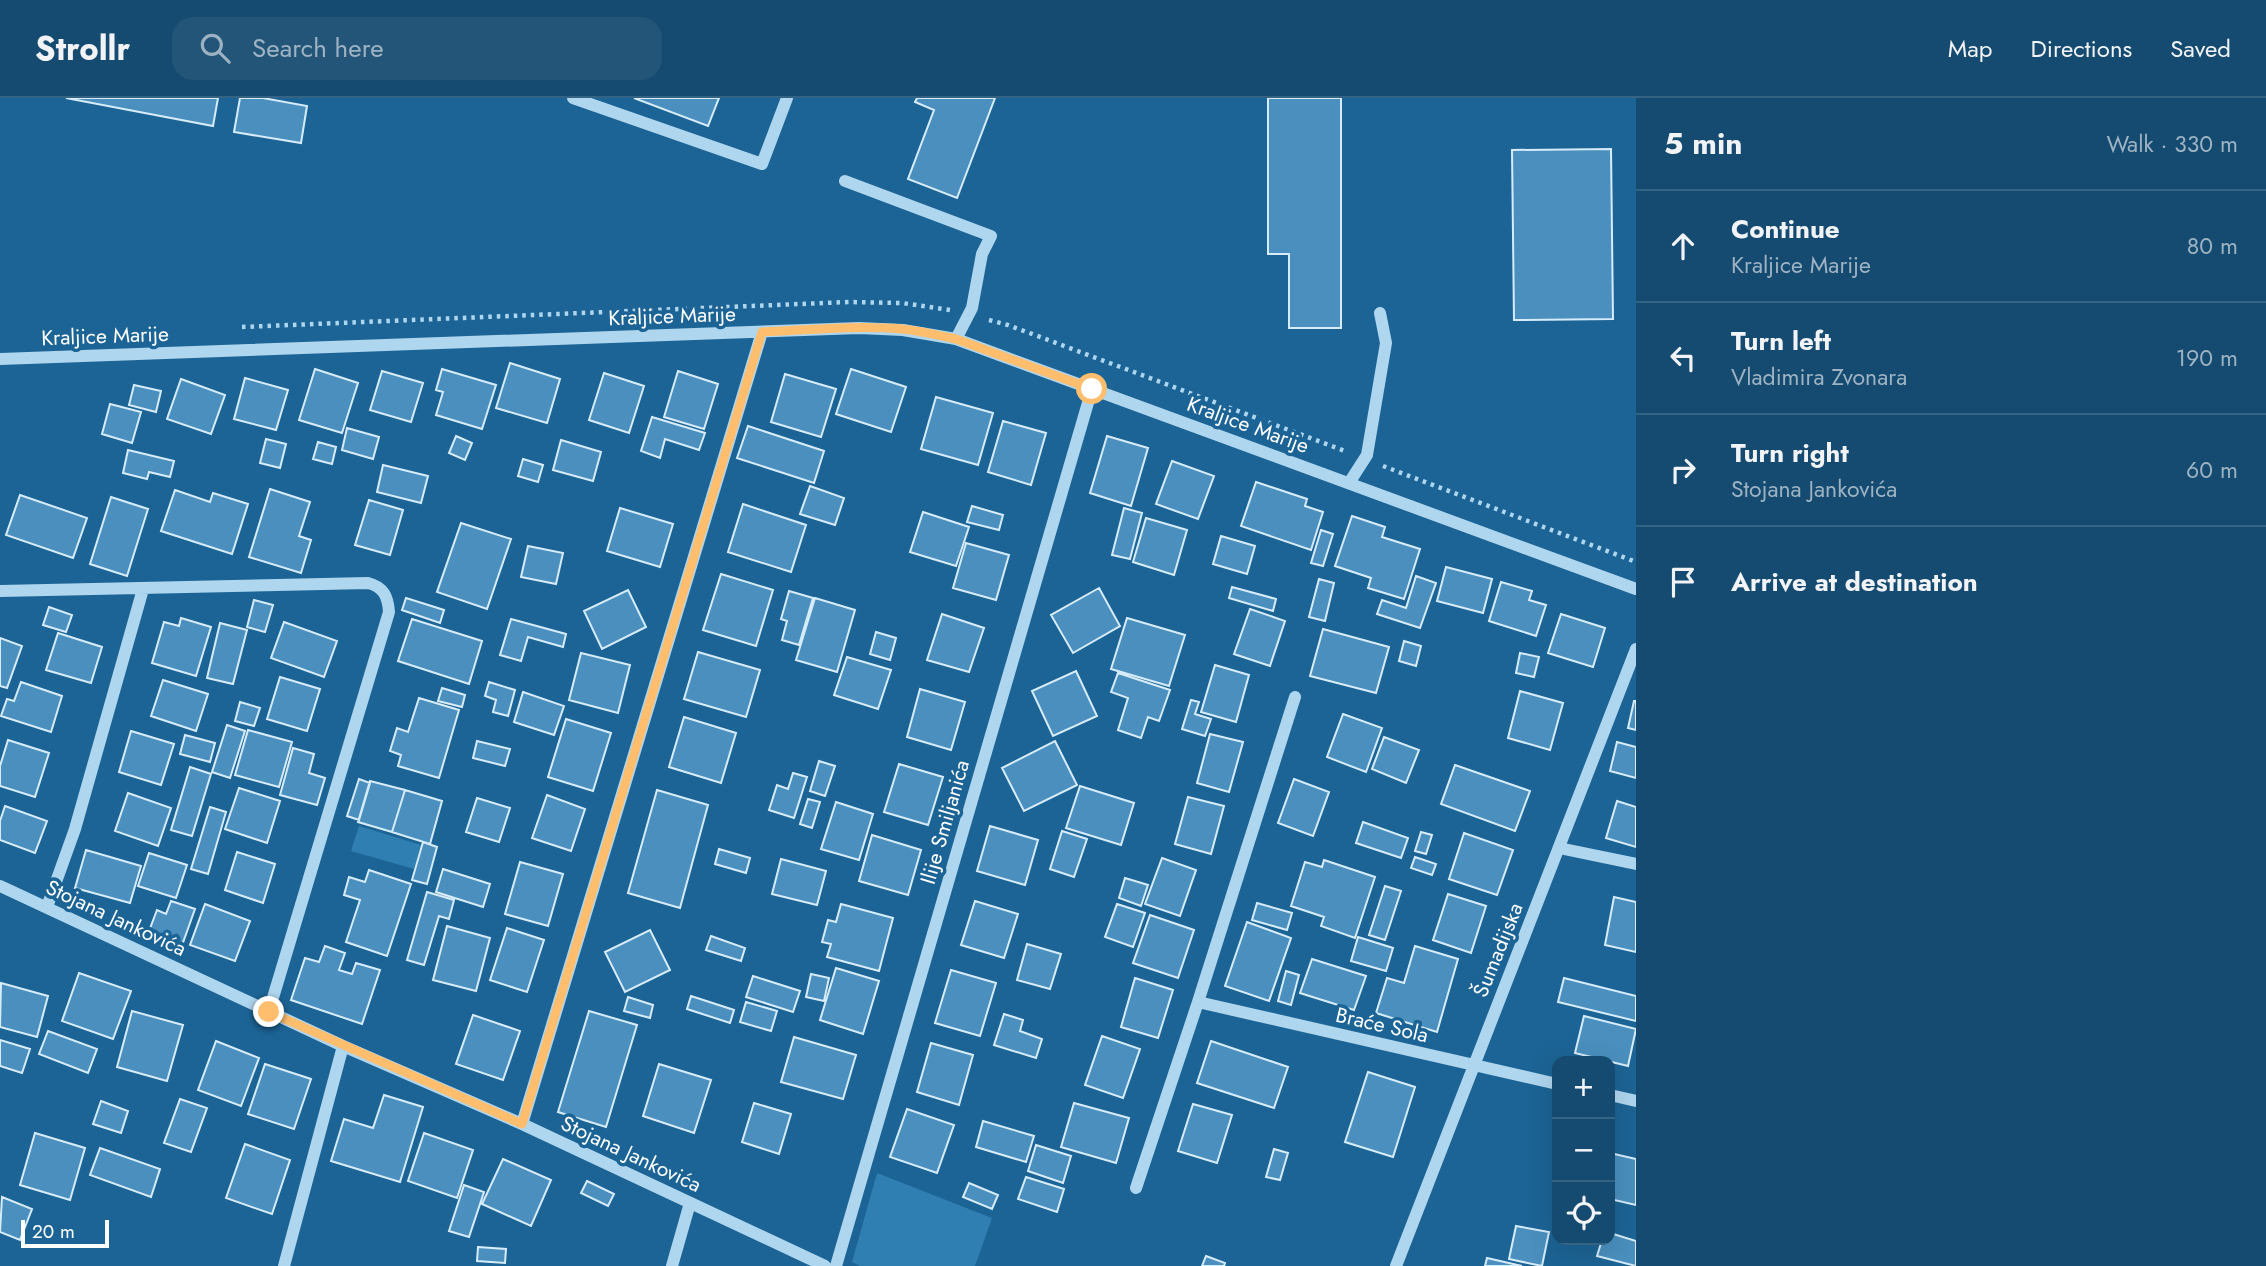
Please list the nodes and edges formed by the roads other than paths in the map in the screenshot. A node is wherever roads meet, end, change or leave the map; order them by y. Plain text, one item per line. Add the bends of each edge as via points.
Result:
1 (573, 98) edge
2 (787, 98) edge
3 (845, 181) dead end
4 (1380, 313) dead end
5 (762, 332) junction
6 (956, 339) junction
7 (0, 359) edge
8 (1092, 389) junction
9 (1349, 483) junction
10 (144, 589) junction
11 (1636, 589) edge
12 (0, 590) edge
13 (1636, 649) edge
14 (1295, 697) dead end
15 (1559, 848) junction
16 (1636, 864) edge
17 (0, 886) edge
18 (47, 907) junction
19 (1198, 1002) junction
20 (269, 1012) junction
21 (343, 1046) junction
22 (1473, 1066) junction
23 (1552, 1083) edge
24 (1615, 1096) edge
25 (1636, 1101) edge
26 (522, 1124) junction
27 (1136, 1188) dead end
28 (690, 1203) junction
29 (284, 1266) edge
30 (673, 1266) edge
31 (825, 1266) edge
32 (836, 1266) edge
33 (1396, 1266) edge

1 - 2 street via 762,164
3 - 6 street via 991,236 982,254 972,308
4 - 9 street via 1386,343 1364,459
5 - 6 street, Kraljice Marije via 881,329
5 - 7 street, Kraljice Marije
5 - 26 street
6 - 8 street, Kraljice Marije
8 - 9 street, Kraljice Marije
8 - 32 street, Ilije Smiljanića
9 - 11 street, Kraljice Marije
10 - 12 street
10 - 18 street via 75,829
10 - 20 street via 368,583 378,586 388,601 389,612
13 - 15 street, Šumadijska
14 - 19 street
15 - 16 street
15 - 22 street, Šumadijska
17 - 18 street, Stojana Jankovića
18 - 20 street, Stojana Jankovića
19 - 22 street, Braće Sola
19 - 27 street
20 - 21 street, Stojana Jankovića
21 - 26 street, Stojana Jankovića
21 - 29 street
22 - 23 street, Braće Sola
22 - 33 street, Šumadijska
24 - 25 street
26 - 28 street, Stojana Jankovića
28 - 30 street
28 - 31 street, Stojana Jankovića

